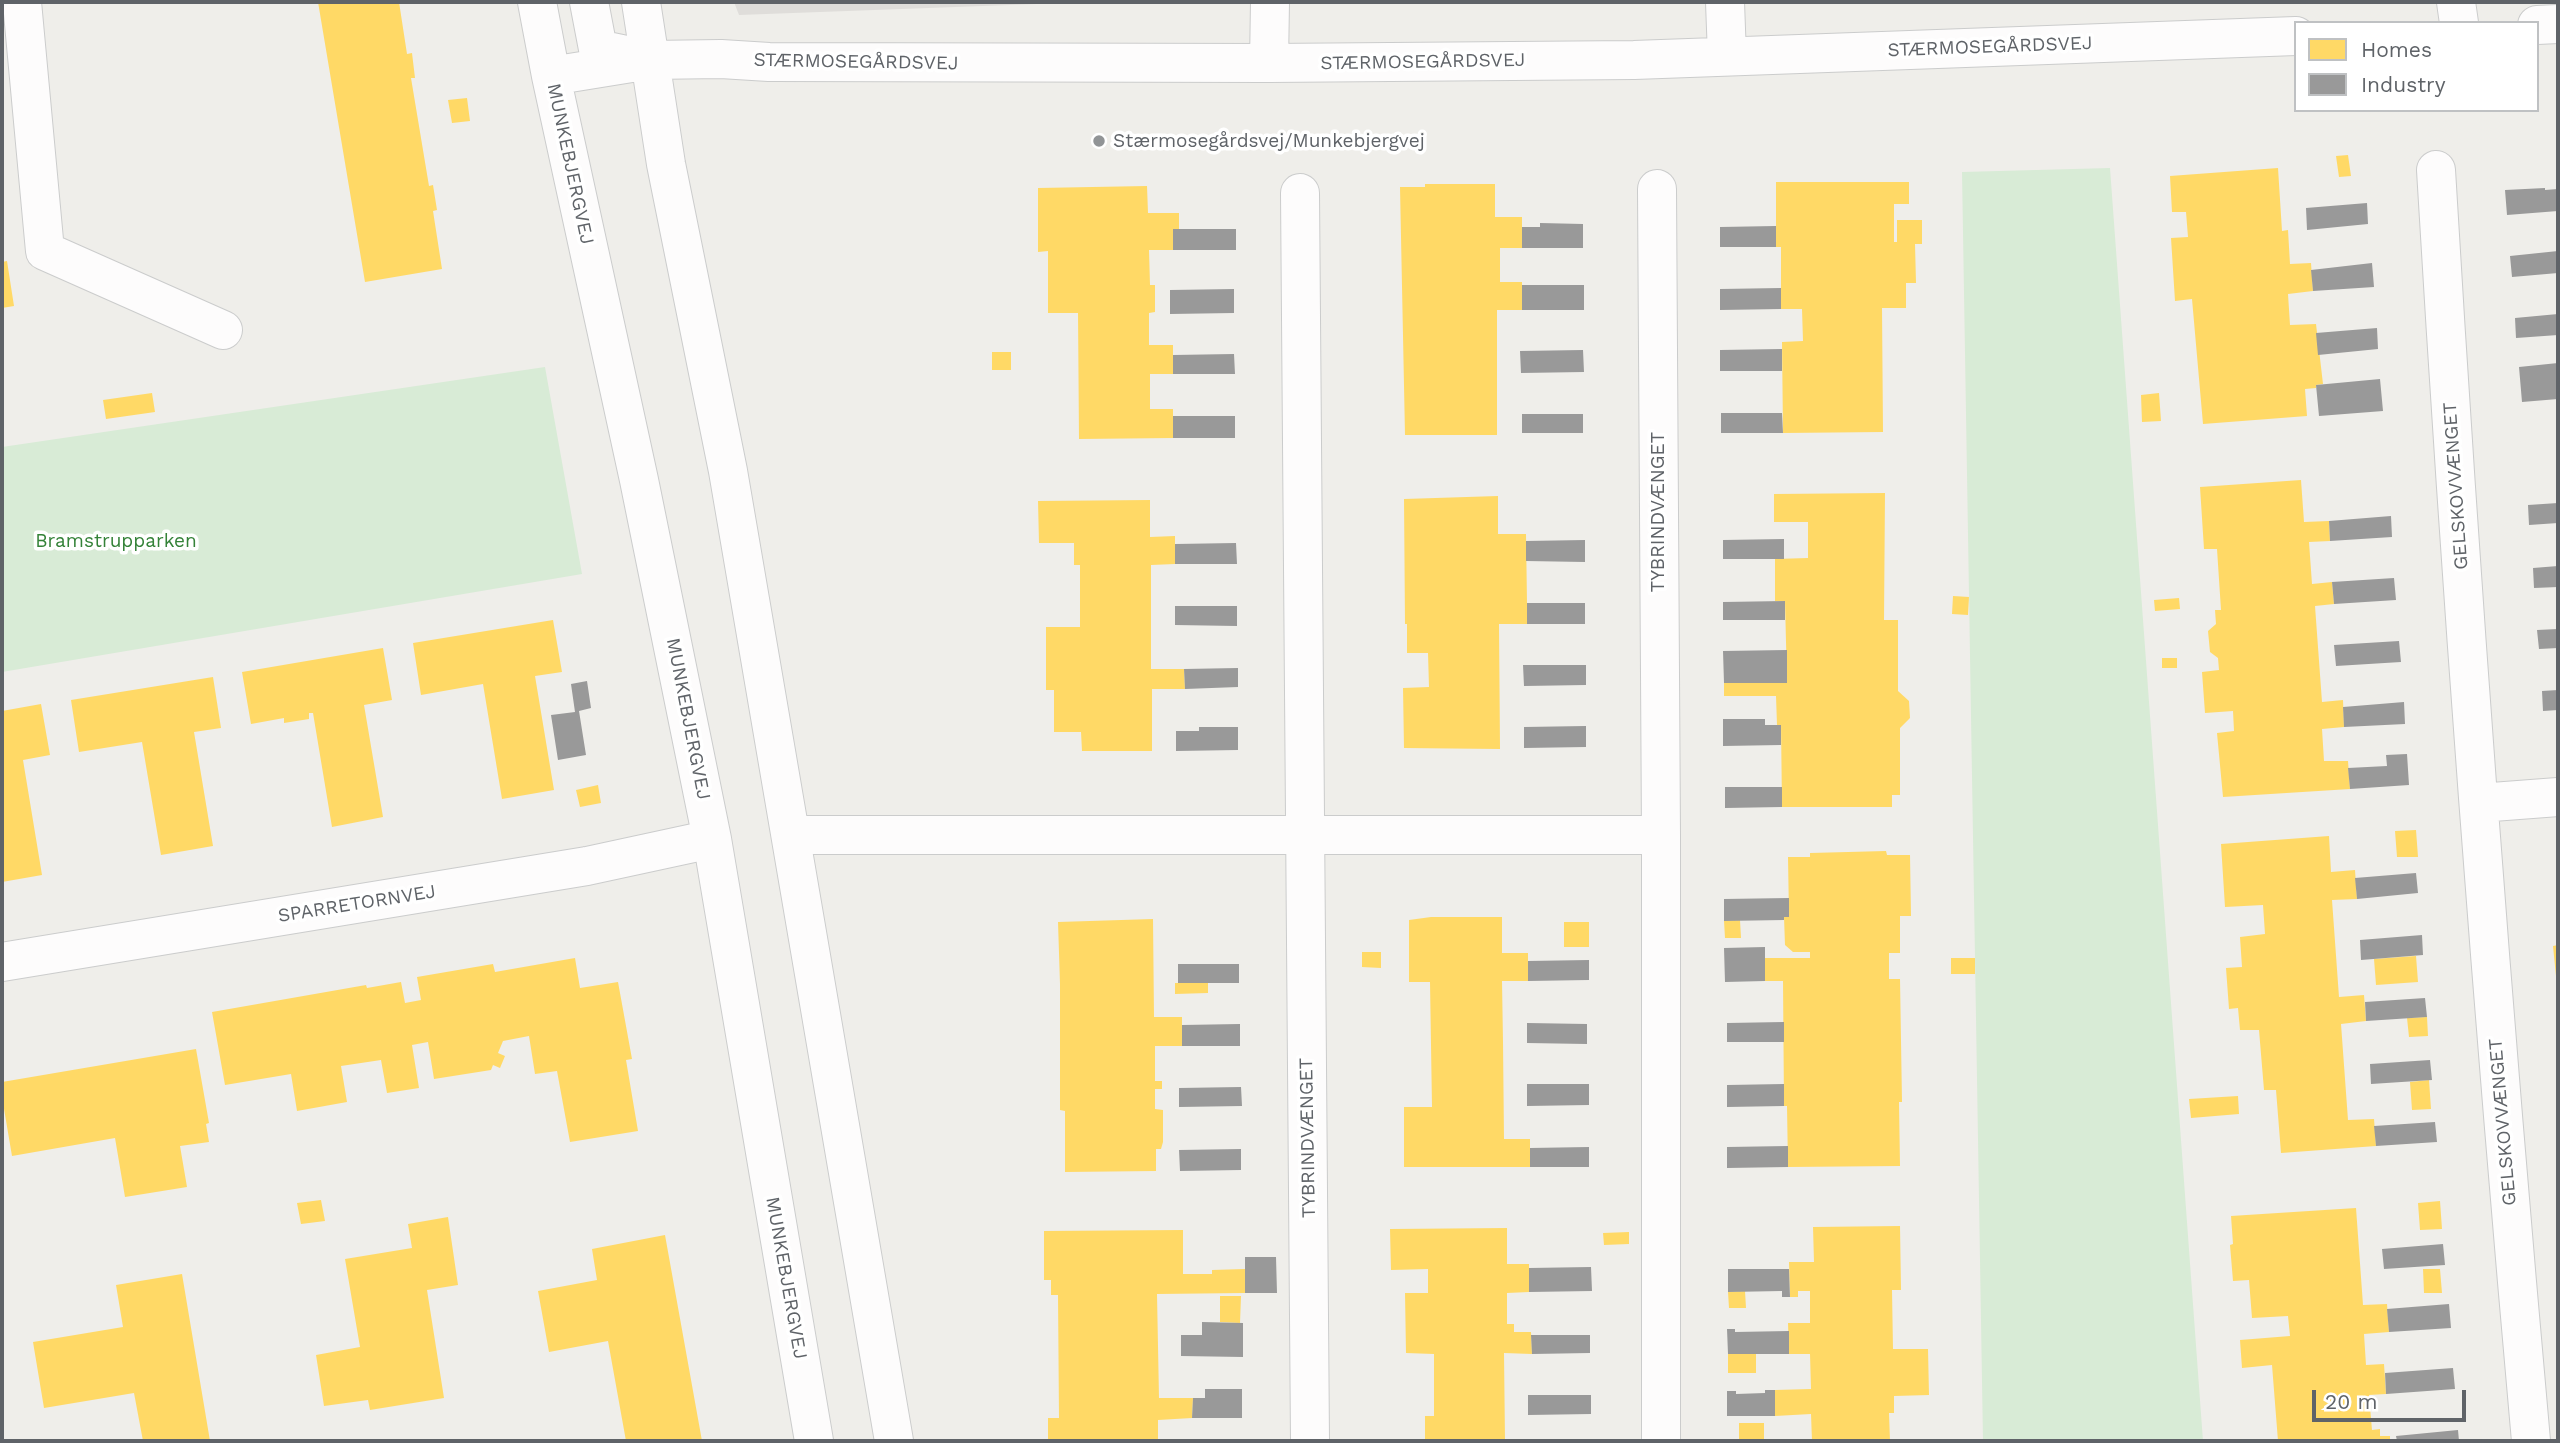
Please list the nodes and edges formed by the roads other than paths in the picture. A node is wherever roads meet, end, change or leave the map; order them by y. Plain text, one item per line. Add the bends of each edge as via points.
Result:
1 (22, 2) edge
2 (537, 2) edge
3 (589, 2) edge
4 (641, 2) edge
5 (1270, 2) edge
6 (1725, 2) edge
7 (2456, 2) edge
8 (2459, 21) edge
9 (2558, 24) edge
10 (2539, 25) edge
11 (2294, 36) edge
12 (1727, 57) junction
13 (650, 60) junction
14 (1269, 63) junction
15 (551, 76) junction
16 (2436, 170) dead end
17 (1657, 189) dead end
18 (1300, 193) dead end
19 (223, 330) dead end
20 (2558, 797) edge
21 (2479, 803) junction
22 (790, 835) junction
23 (1305, 835) junction
24 (1661, 835) junction
25 (712, 839) junction
26 (2, 962) edge
27 (814, 1441) edge
28 (894, 1441) edge
29 (1310, 1441) edge
30 (1661, 1441) edge
31 (2530, 1441) edge

1 - 19 street via 45,251
2 - 15 street, MUNKEBJERGVEJ
3 - 13 street via 598,49
4 - 13 street
5 - 14 street
6 - 12 street
7 - 8 street
9 - 10 street
11 - 12 street, STÆRMOSEGÅRDSVEJ
12 - 14 street, STÆRMOSEGÅRDSVEJ
13 - 14 street, STÆRMOSEGÅRDSVEJ
13 - 15 street, STÆRMOSEGÅRDSVEJ
13 - 22 street via 728,471
15 - 25 street, MUNKEBJERGVEJ
16 - 21 street, GELSKOVVÆNGET
17 - 24 street, TYBRINDVÆNGET
18 - 23 street, TYBRINDVÆNGET
20 - 21 street
21 - 31 street, GELSKOVVÆNGET
22 - 23 street
22 - 28 street
23 - 24 street
23 - 29 street, TYBRINDVÆNGET
24 - 30 street, TYBRINDVÆNGET
25 - 26 street, SPARRETORNVEJ via 587,866
25 - 27 street, MUNKEBJERGVEJ

